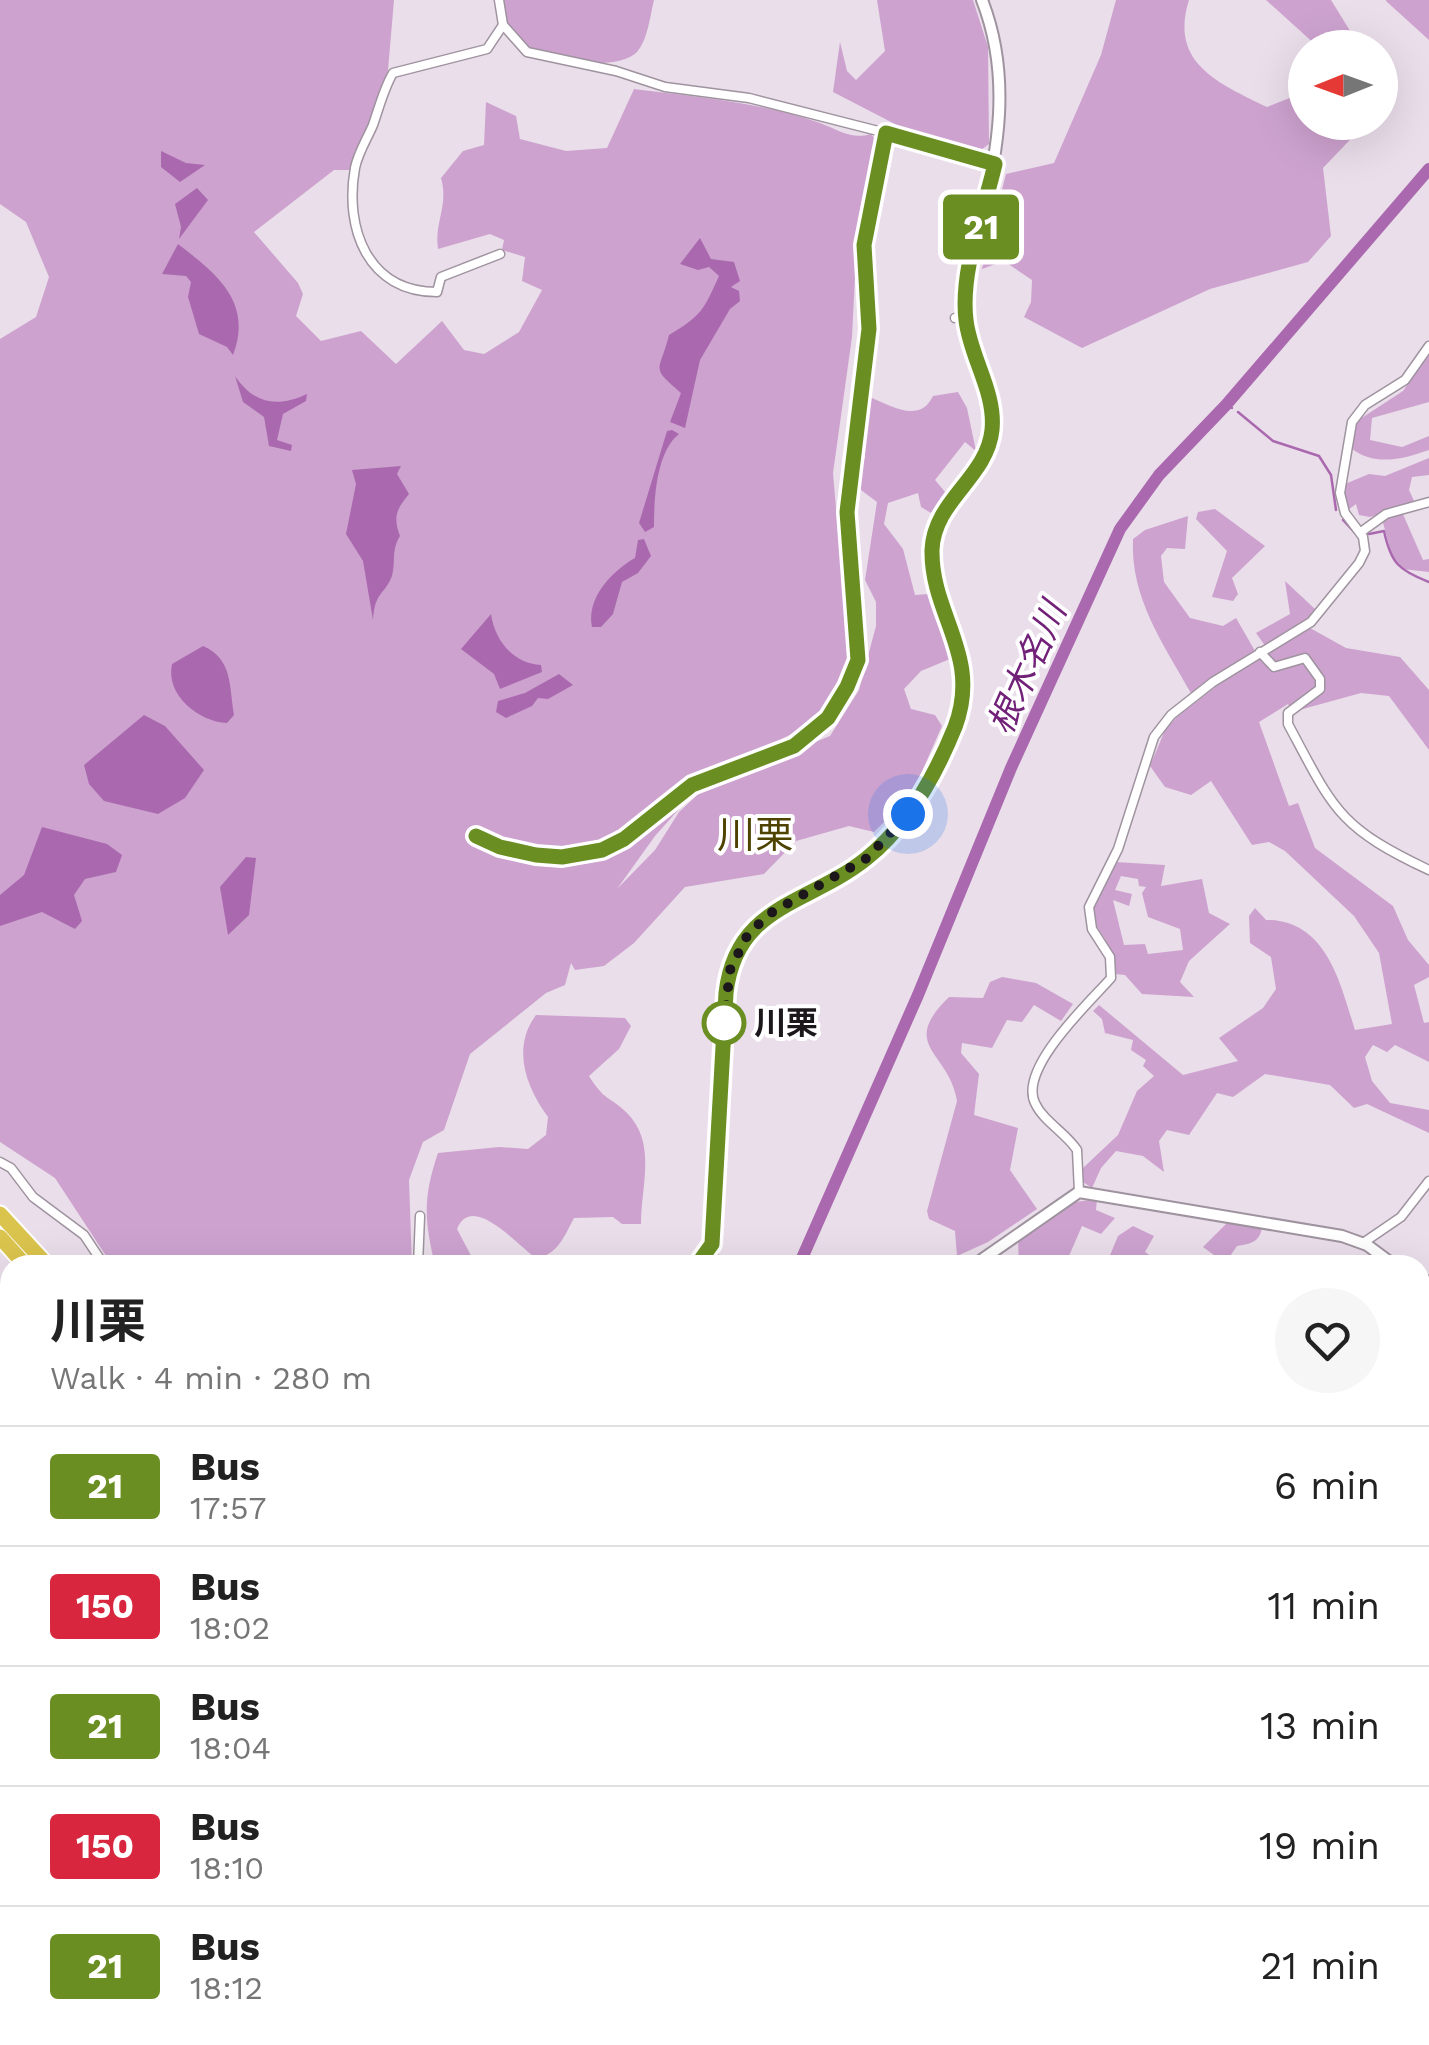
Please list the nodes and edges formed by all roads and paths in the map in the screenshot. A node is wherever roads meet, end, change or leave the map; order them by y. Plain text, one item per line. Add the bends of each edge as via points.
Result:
1 (499, 0) edge
2 (982, 0) edge
3 (503, 25) junction
4 (886, 133) junction
5 (995, 164) junction
6 (500, 254) dead end
7 (1429, 346) edge
8 (1429, 502) edge
9 (1361, 532) junction
10 (1260, 652) junction
11 (476, 836) dead end
12 (1429, 870) edge
13 (0, 1162) edge
14 (1429, 1181) edge
15 (1079, 1192) junction
16 (0, 1214) edge
17 (420, 1216) dead end
18 (712, 1244) junction
19 (1363, 1244) junction
20 (38, 1255) edge
21 (97, 1255) edge
22 (418, 1255) edge
23 (704, 1255) edge
24 (712, 1255) edge
25 (988, 1255) edge
26 (1379, 1255) edge

1 - 3 street
2 - 5 street via 1000,76
3 - 4 street via 533,54
3 - 6 street via 487,49 390,78 356,162 352,200 359,238 381,273 400,288 437,292 441,277
4 - 5 street
4 - 11 street via 864,245 869,329 847,512 858,660 847,687 828,718 794,746 692,785 602,850 536,855
5 - 18 street via 961,318 992,429 981,460 940,514 932,546 962,654 960,712 920,794 883,843 848,871 762,919 736,953 726,993
7 - 9 street via 1405,380 1352,422 1340,493 1345,513
8 - 9 street via 1386,514
9 - 10 street via 1363,556 1312,622
10 - 12 street via 1274,667 1305,658 1320,679 1320,689 1288,712 1288,724 1335,809 1358,831
10 - 15 street via 1213,682 1154,737 1118,848 1090,898 1089,921 1112,973 1063,1026 1033,1094 1078,1150
13 - 21 street via 84,1235
14 - 19 street via 1401,1217
15 - 19 street
15 - 25 street
16 - 20 highway
17 - 22 street
18 - 23 street
18 - 24 street
19 - 26 street

